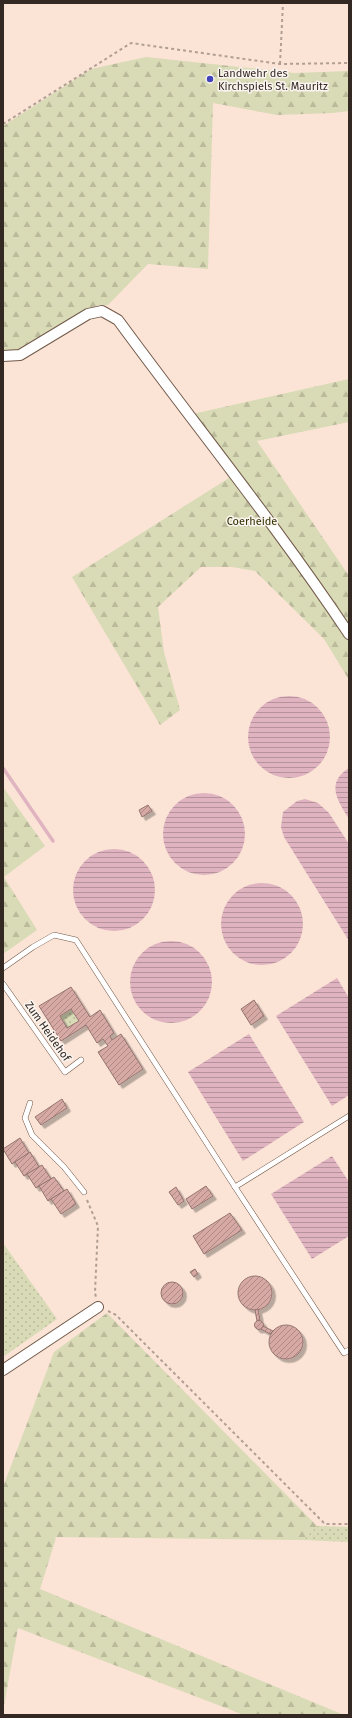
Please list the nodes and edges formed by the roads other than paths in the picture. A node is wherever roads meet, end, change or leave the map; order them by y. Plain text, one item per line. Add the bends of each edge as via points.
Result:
1 (3, 356) edge
2 (349, 634) edge
3 (3, 968) edge
4 (3, 984) edge
5 (81, 1060) dead end
6 (30, 1102) dead end
7 (349, 1116) edge
8 (235, 1187) junction
9 (84, 1192) road end
10 (98, 1307) road end
11 (349, 1350) edge
12 (3, 1370) edge

1 - 2 street via 20,356 88,314 102,311 118,320 247,490
3 - 8 lane via 54,935 76,940
4 - 5 lane, Zum Heidehof via 65,1072
6 - 9 lane via 25,1118 32,1135 64,1167
7 - 8 lane
8 - 11 lane via 344,1353
10 - 12 street

